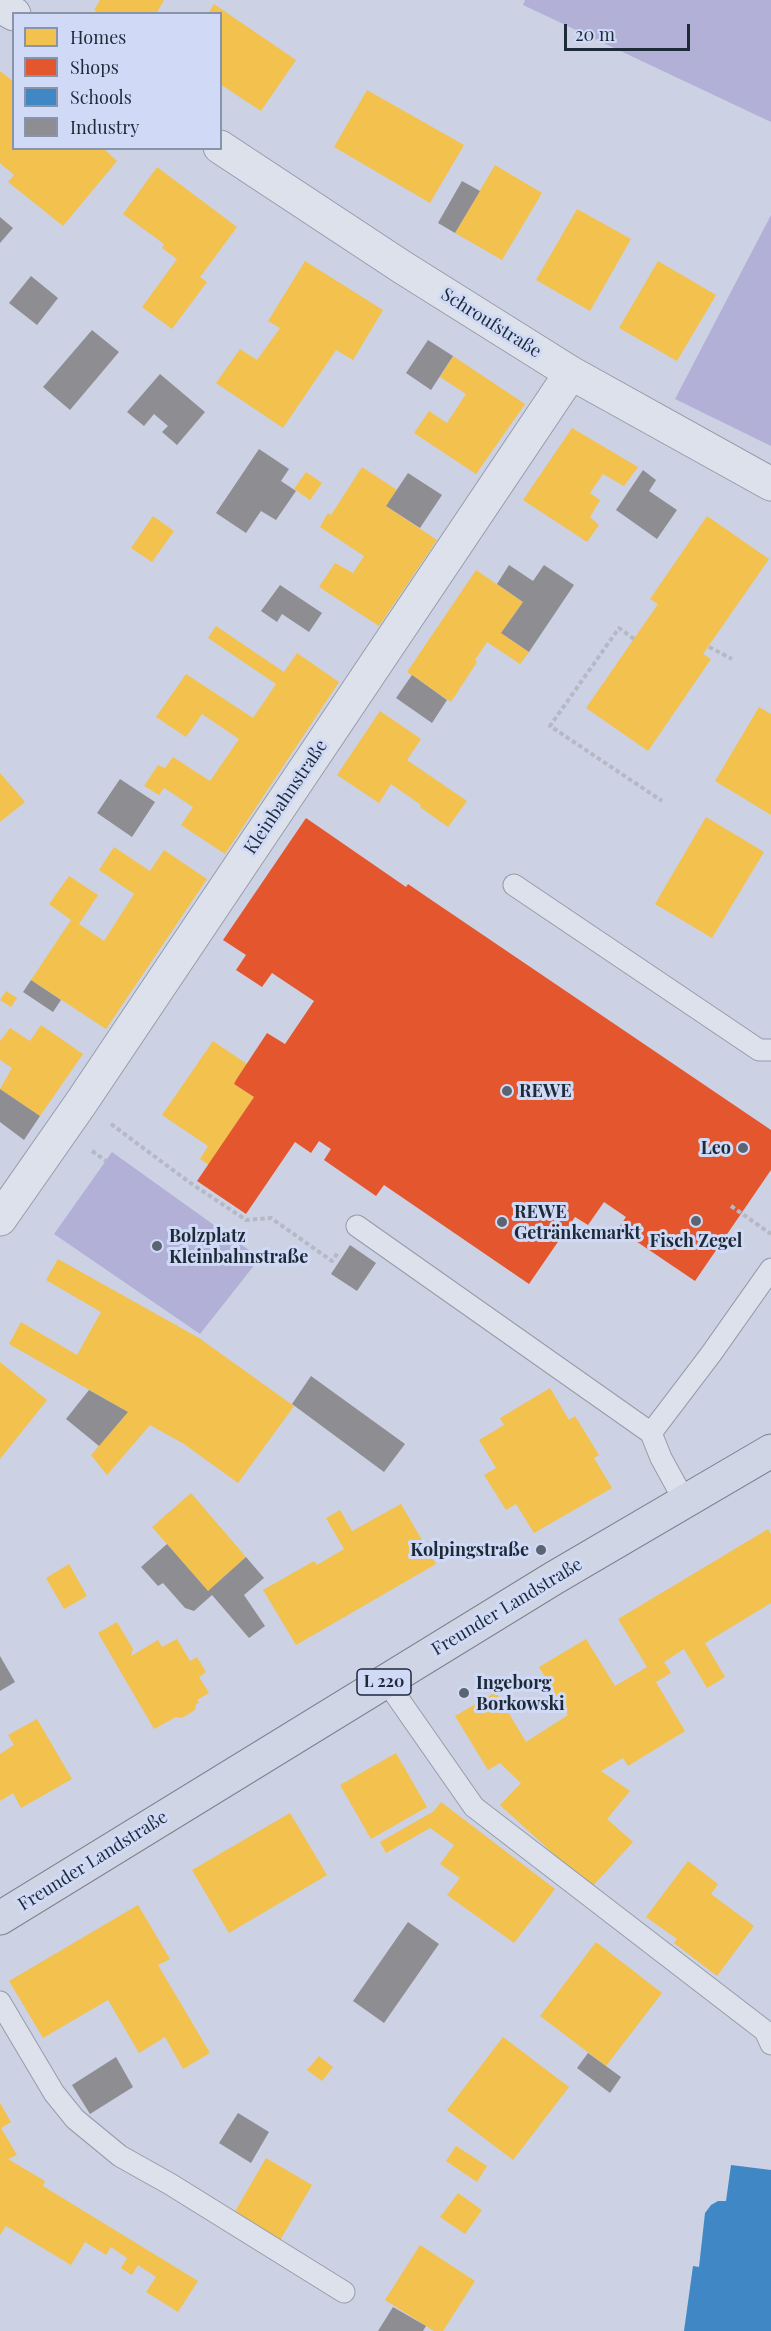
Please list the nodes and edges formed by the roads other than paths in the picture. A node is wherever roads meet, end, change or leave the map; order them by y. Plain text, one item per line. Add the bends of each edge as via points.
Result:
1 (222, 148) edge
2 (571, 374) junction
3 (771, 484) edge
4 (514, 885) dead end
5 (771, 1050) edge
6 (0, 1219) edge
7 (357, 1226) road end
8 (771, 1269) edge
9 (651, 1433) junction
10 (771, 1451) edge
11 (684, 1500) junction
12 (387, 1681) junction
13 (0, 1918) edge
14 (0, 2002) edge
15 (771, 2044) edge
16 (344, 2292) dead end

1 - 2 street, Schroufstraße
2 - 3 street, Schroufstraße
2 - 6 street, Kleinbahnstraße
4 - 5 lane via 759,1050
7 - 9 lane
8 - 9 lane
9 - 11 lane
10 - 11 main road, Freunder Landstraße / L 220
11 - 12 main road, Freunder Landstraße / L 220
12 - 13 main road, Freunder Landstraße / L 220
12 - 15 lane via 474,1807 765,2031
14 - 16 lane via 54,2093 75,2120 120,2156

